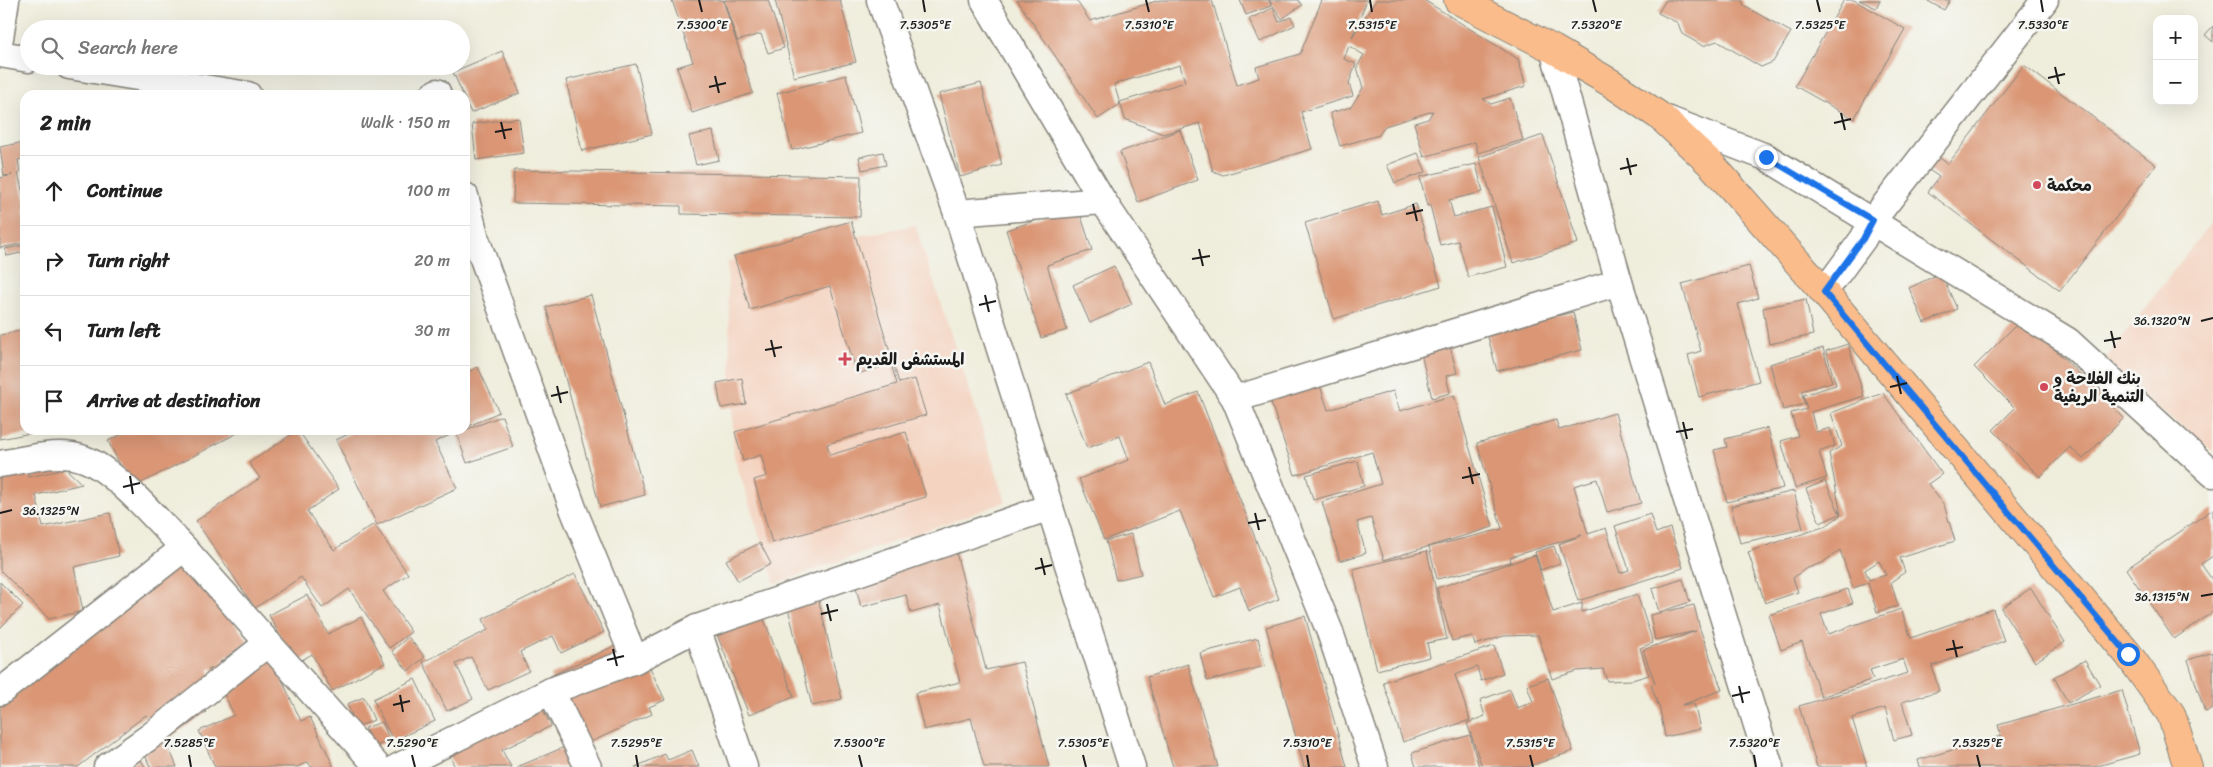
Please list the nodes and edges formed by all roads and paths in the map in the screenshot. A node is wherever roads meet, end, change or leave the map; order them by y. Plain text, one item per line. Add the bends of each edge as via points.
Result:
1 (6, 0) edge
2 (880, 0) edge
3 (984, 0) edge
4 (1458, 0) edge
5 (2045, 0) edge
6 (0, 38) edge
7 (1553, 49) junction
8 (0, 54) edge
9 (20, 57) edge
10 (125, 75) edge
11 (217, 90) edge
12 (1661, 117) junction
13 (1103, 201) junction
14 (957, 213) junction
15 (470, 215) edge
16 (1873, 220) junction
17 (1619, 282) junction
18 (1824, 292) junction
19 (1235, 399) junction
20 (0, 464) edge
21 (2213, 474) edge
22 (1050, 507) junction
23 (184, 548) junction
24 (697, 628) junction
25 (268, 643) junction
26 (635, 660) junction
27 (551, 691) junction
28 (0, 692) edge
29 (436, 758) edge
30 (107, 767) edge
31 (378, 767) edge
32 (398, 767) edge
33 (588, 767) edge
34 (744, 767) edge
35 (1132, 767) edge
36 (1375, 767) edge
37 (1770, 767) edge
38 (2188, 767) edge

1 - 6 street
2 - 14 street
3 - 13 street
4 - 7 main road
5 - 16 street
7 - 12 main road
7 - 17 street
8 - 9 street
10 - 11 street
12 - 16 street via 1766,157
12 - 18 main road via 1711,164
13 - 14 street
13 - 19 street
14 - 22 street
15 - 26 street via 574,511
16 - 18 street
16 - 21 street via 2068,341
17 - 19 street
17 - 37 street
18 - 38 main road via 2128,654 2171,714
19 - 36 street via 1330,632
20 - 23 street via 55,455 84,459 115,478
22 - 24 street
22 - 35 street
23 - 25 street
23 - 28 street
24 - 26 street
24 - 34 street
25 - 30 street
25 - 31 street
26 - 27 street
27 - 29 street
27 - 33 street
29 - 32 street

